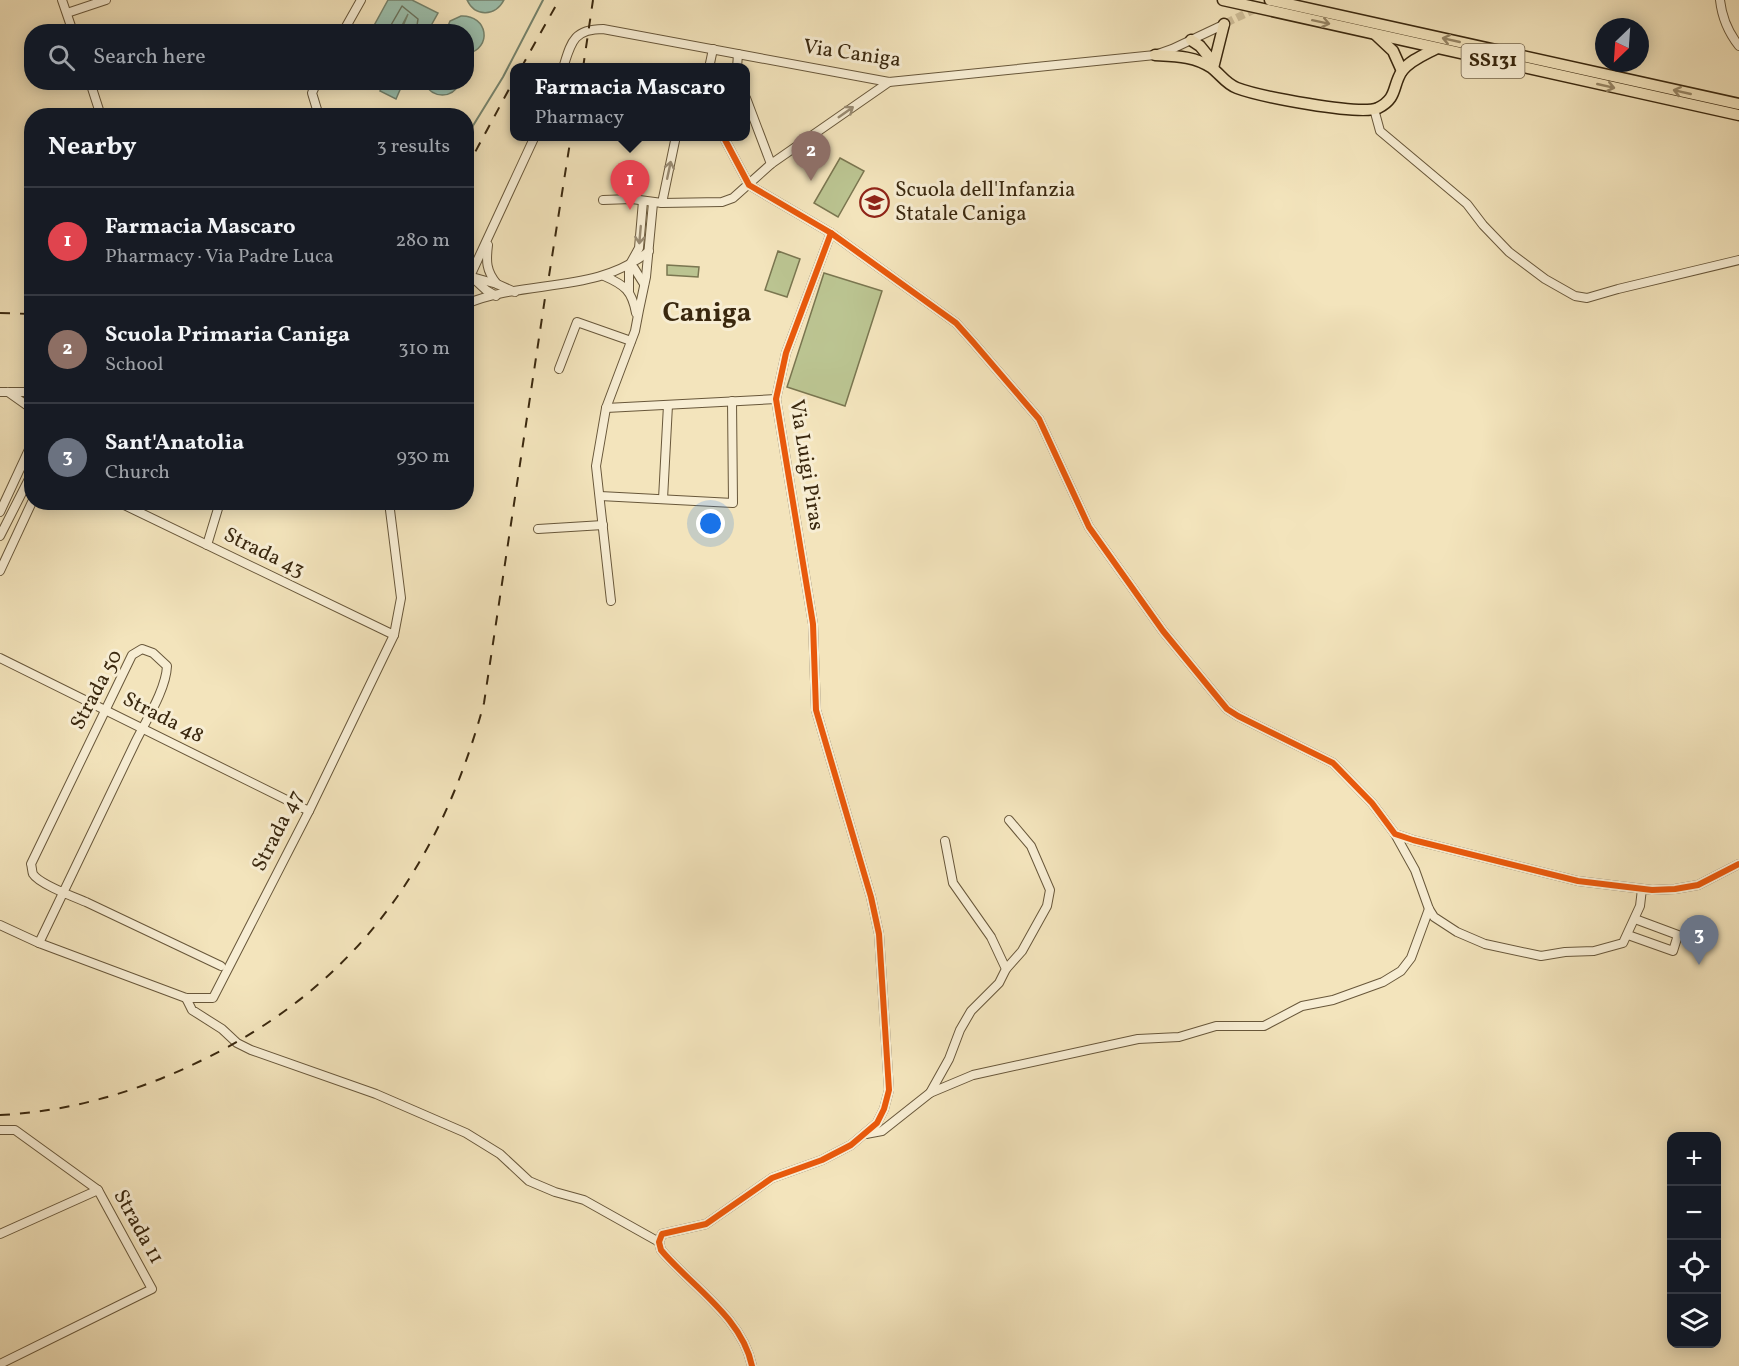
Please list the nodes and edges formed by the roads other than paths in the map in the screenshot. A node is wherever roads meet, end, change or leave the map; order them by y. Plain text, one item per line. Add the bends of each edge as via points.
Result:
1 (62, 0) edge
2 (106, 0) edge
3 (361, 0) edge
4 (1223, 0) edge
5 (1270, 0) edge
6 (1720, 0) edge
7 (67, 13) junction
8 (70, 24) edge
9 (348, 24) edge
10 (1225, 24) joint
11 (1373, 33) junction
12 (1191, 40) junction
13 (1739, 46) edge
14 (1437, 48) junction
15 (713, 49) junction
16 (738, 54) junction
17 (1155, 55) junction
18 (565, 63) edge
19 (709, 63) edge
20 (737, 63) edge
21 (1210, 65) junction
22 (1402, 71) junction
23 (889, 82) junction
24 (93, 90) edge
25 (313, 90) edge
26 (1739, 104) edge
27 (98, 108) edge
28 (317, 108) edge
29 (750, 109) edge
30 (1374, 109) junction
31 (1739, 116) edge
32 (533, 141) edge
33 (675, 141) edge
34 (726, 141) edge
35 (771, 164) junction
36 (749, 185) junction
37 (603, 200) dead end
38 (643, 201) junction
39 (658, 203) junction
40 (831, 233) junction
41 (489, 237) junction
42 (649, 251) junction
43 (1739, 260) edge
44 (629, 266) junction
45 (474, 272) edge
46 (604, 276) junction
47 (474, 278) edge
48 (474, 279) edge
49 (497, 284) junction
50 (644, 284) junction
51 (629, 291) junction
52 (515, 292) junction
53 (496, 296) junction
54 (474, 302) edge
55 (638, 318) junction
56 (631, 341) junction
57 (559, 369) dead end
58 (4, 392) edge
59 (24, 392) edge
60 (776, 399) junction
61 (732, 401) junction
62 (24, 404) edge
63 (668, 405) junction
64 (606, 408) junction
65 (24, 460) edge
66 (24, 489) edge
67 (600, 496) junction
68 (663, 499) junction
69 (28, 510) edge
70 (135, 510) edge
71 (218, 510) edge
72 (390, 510) edge
73 (0, 512) edge
74 (603, 525) junction
75 (538, 529) dead end
76 (0, 536) edge
77 (207, 545) junction
78 (0, 571) edge
79 (611, 601) dead end
80 (394, 635) junction
81 (0, 658) edge
82 (105, 710) junction
83 (142, 729) junction
84 (309, 811) junction
85 (1009, 820) dead end
86 (1395, 834) junction
87 (945, 841) dead end
88 (1739, 864) edge
89 (1642, 889) junction
90 (64, 891) junction
91 (1429, 909) junction
92 (1635, 918) junction
93 (0, 925) edge
94 (1628, 935) junction
95 (39, 943) junction
96 (221, 966) dead end
97 (1006, 969) junction
98 (186, 998) junction
99 (930, 1093) junction
100 (0, 1130) edge
101 (867, 1134) junction
102 (98, 1190) junction
103 (0, 1234) edge
104 (659, 1242) junction
105 (0, 1364) edge
106 (752, 1366) edge

1 - 7 street
2 - 7 street
3 - 9 street
4 -> 11 highway, SS131
26 -> 5 highway, SS131
6 - 13 street via 1730,34
7 - 8 street
10 - 12 street, Via Caniga
10 - 21 highway
11 - 14 highway, SS131
11 - 22 highway via 1394,51
12 - 17 street, Via Caniga
12 - 21 highway via 1200,46
14 - 22 highway
14 -> 31 highway, SS131
15 - 16 street, Via Caniga
15 - 18 street, Via Caniga via 589,29 571,43
15 - 19 street
16 - 20 street
16 - 23 street, Via Caniga
17 - 21 highway via 1187,57
17 - 23 street, Via Caniga
21 - 30 highway via 1238,89 1350,110
22 - 30 highway via 1393,96
35 -> 23 street
24 - 27 street
25 - 28 street
29 - 35 street
30 - 43 street via 1380,131 1467,204 1509,252 1575,296 1605,295
32 - 41 street
39 -> 33 street
34 - 36 street
35 - 36 street
36 - 39 street via 722,202
36 - 40 street
37 - 38 street
38 - 39 street
38 -> 44 street via 639,248
39 - 42 street
40 - 60 street, Via Luigi Piras via 786,353
40 - 86 street via 957,323 1028,404 1049,437 1089,527 1163,631 1227,709 1333,763 1372,802
41 - 45 street
41 - 49 street via 486,263
42 - 44 street
42 - 50 street
44 - 46 street
44 - 50 street
44 - 51 street
46 - 51 street
46 - 52 street
47 - 49 street
48 - 53 street
49 - 52 street
50 - 55 street
51 - 55 street
52 - 53 street
53 - 54 street
55 - 56 street
56 - 57 street via 577,322
56 - 64 street
58 - 59 street
58 - 62 street
60 - 61 street
60 - 101 street, Via Luigi Piras via 813,624 816,710 879,934 889,1090 885,1109
61 - 63 street
61 - 68 street via 733,503
63 - 64 street
63 - 68 street
64 - 67 street via 596,466
65 - 73 street
66 - 76 street
67 - 68 street
67 - 74 street
69 - 78 street
70 - 77 street, Strada 43
71 - 77 street
72 - 80 street, Strada 47 via 401,598
74 - 75 street
74 - 79 street
77 - 80 street, Strada 43
80 - 84 street, Strada 47
81 - 82 street, Strada 48
82 - 83 street, Strada 48
82 - 83 street, Strada 50 via 132,655 142,649 153,653 167,666 167,677
82 - 90 street, Strada 50 via 31,864 38,879
83 - 84 street, Strada 48
83 - 90 street, Strada 50
84 - 98 street, Strada 47 via 213,998
85 - 97 street via 1031,846 1050,891 1047,906 1022,951
86 - 89 street via 1578,881
86 - 91 street via 1415,870
87 - 97 street via 953,883 991,937
88 - 89 street via 1698,885 1675,890
89 - 92 street
90 - 95 street, Strada 50
90 - 96 street, Strada 50
91 - 94 street via 1456,932 1485,944 1540,956 1594,951 1623,943
91 - 99 street via 1411,958 1401,971 1383,982 1333,1000 1302,1006 1264,1026 1216,1026 1179,1037 1137,1039 974,1075
92 - 94 street
92 - 94 street via 1678,935 1673,951
93 - 95 street
95 - 98 street, Strada 47
97 - 99 street via 999,983 971,1011
98 - 104 street via 192,1010 251,1050 376,1094 466,1133 500,1154 529,1181 584,1200
99 - 101 street via 882,1131
100 - 102 street via 15,1130
101 - 104 street via 822,1160 772,1178 706,1224 662,1234
102 - 103 street, Strada 11
102 - 105 street, Strada 11 via 152,1289
104 - 106 street via 672,1263 741,1335

